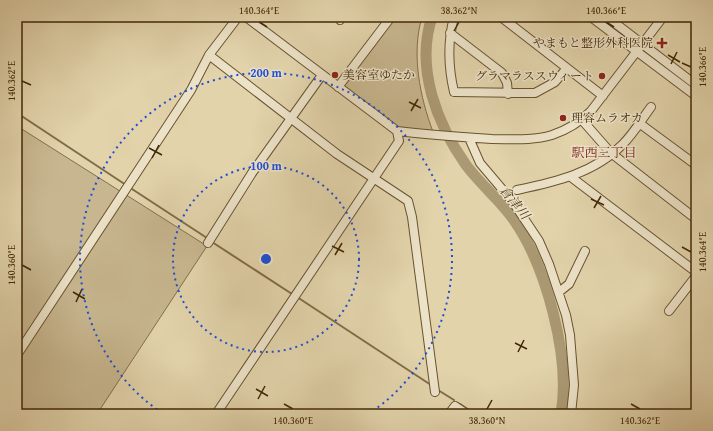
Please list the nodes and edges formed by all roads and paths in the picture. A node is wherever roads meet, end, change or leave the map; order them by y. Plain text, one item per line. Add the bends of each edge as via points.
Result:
1 (238, 17) edge
2 (246, 17) edge
3 (391, 17) edge
4 (454, 17) edge
5 (501, 17) edge
6 (592, 17) edge
7 (607, 17) edge
8 (663, 17) edge
9 (450, 33) junction
10 (642, 44) junction
11 (637, 52) junction
12 (209, 55) junction
13 (567, 68) junction
14 (322, 75) junction
15 (696, 84) edge
16 (338, 87) junction
17 (508, 94) junction
18 (603, 96) junction
19 (696, 96) edge
20 (651, 107) dead end
21 (290, 118) junction
22 (582, 120) junction
23 (639, 123) junction
24 (397, 131) junction
25 (467, 138) junction
26 (611, 153) junction
27 (696, 165) edge
28 (571, 176) junction
29 (372, 178) junction
30 (517, 190) dead end
31 (696, 219) edge
32 (208, 243) dead end
33 (585, 251) dead end
34 (696, 272) edge
35 (696, 276) edge
36 (559, 292) junction
37 (669, 311) dead end
38 (17, 355) edge
39 (435, 392) dead end
40 (216, 414) edge
41 (449, 414) edge
42 (467, 414) edge
43 (571, 414) edge

1 - 12 street
2 - 14 street
3 - 16 street
4 - 9 street
5 - 13 street
6 - 11 street
7 - 10 street
8 - 10 street
9 - 17 street via 502,73 507,83
9 - 17 street via 449,66 454,92
10 - 11 street
10 - 15 street
11 - 18 street
11 - 19 street
12 - 21 street
12 - 38 street via 191,90
13 - 17 street via 555,82 542,91
13 - 18 street
14 - 16 street
14 - 21 street
16 - 24 street
18 - 22 street
20 - 23 street
21 - 29 street
21 - 32 street
22 - 25 street via 560,132 533,139
22 - 26 street
23 - 26 street via 622,145
23 - 27 street
24 - 25 street
24 - 29 street via 399,141
25 - 36 street via 480,163 513,202 539,241
26 - 28 street via 585,171
26 - 31 street
28 - 30 street
28 - 34 street
29 - 39 street via 408,201
29 - 40 street
33 - 36 street via 569,284
35 - 37 street
36 - 43 street via 566,315 572,361 574,385
41 - 42 street via 455,406

